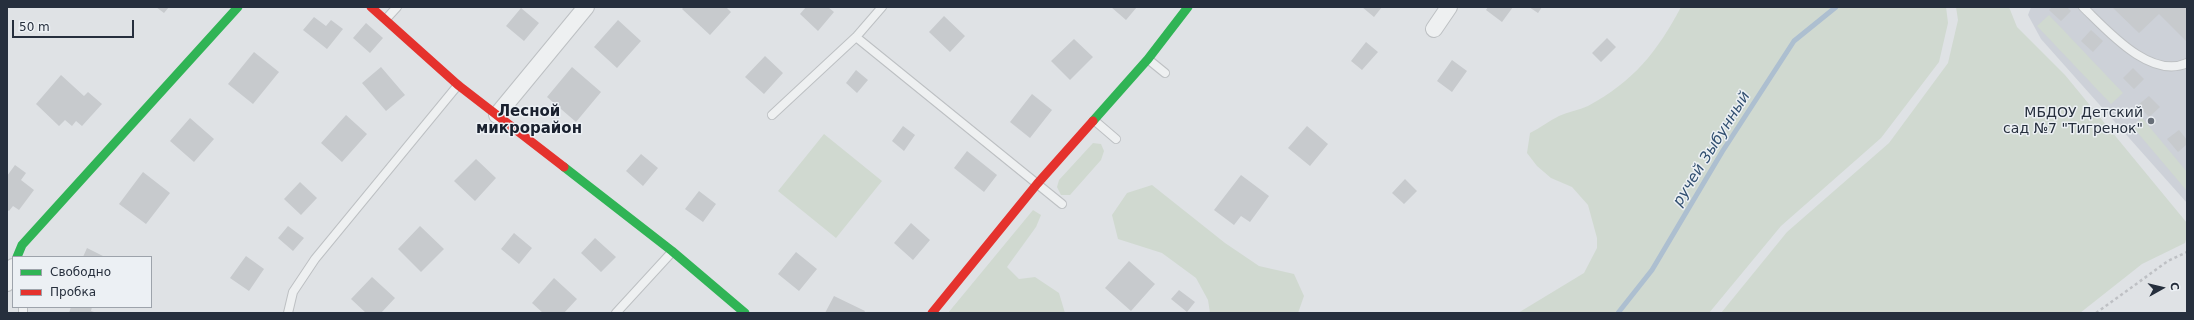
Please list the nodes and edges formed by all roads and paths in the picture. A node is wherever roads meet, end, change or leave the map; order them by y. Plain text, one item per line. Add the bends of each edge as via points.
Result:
1 (238, 7) edge
2 (371, 7) edge
3 (397, 7) edge
4 (586, 7) edge
5 (882, 7) edge
6 (1188, 7) edge
7 (1449, 7) edge
8 (2083, 7) edge
9 (386, 20) junction
10 (1434, 29) dead end
11 (856, 37) junction
12 (1148, 59) junction
13 (2187, 63) edge
14 (1165, 73) dead end
15 (458, 85) junction
16 (497, 115) junction
17 (772, 115) dead end
18 (1095, 121) junction
19 (1116, 139) dead end
20 (1037, 184) junction
21 (1062, 204) dead end
22 (22, 245) junction
23 (672, 251) junction
24 (2187, 252) edge
25 (17, 256) edge
26 (22, 256) edge
27 (12, 270) edge
28 (7, 283) edge
29 (288, 313) edge
30 (616, 313) edge
31 (745, 313) edge
32 (932, 313) edge
33 (2096, 313) edge

1 - 22 street
2 - 9 street
3 - 9 lane
4 - 16 street
5 - 11 lane
6 - 12 street
7 - 10 street
8 - 13 lane via 2125,46 2145,59 2164,66
9 - 15 street
11 - 17 lane
11 - 20 lane
12 - 14 lane
12 - 18 street
15 - 16 street
15 - 29 lane via 315,259 293,292
16 - 23 street
18 - 19 lane
18 - 20 street
20 - 21 lane
20 - 32 street
22 - 25 street
22 - 26 lane
23 - 30 lane
23 - 31 street
24 - 33 path via 2168,261
27 - 28 street

